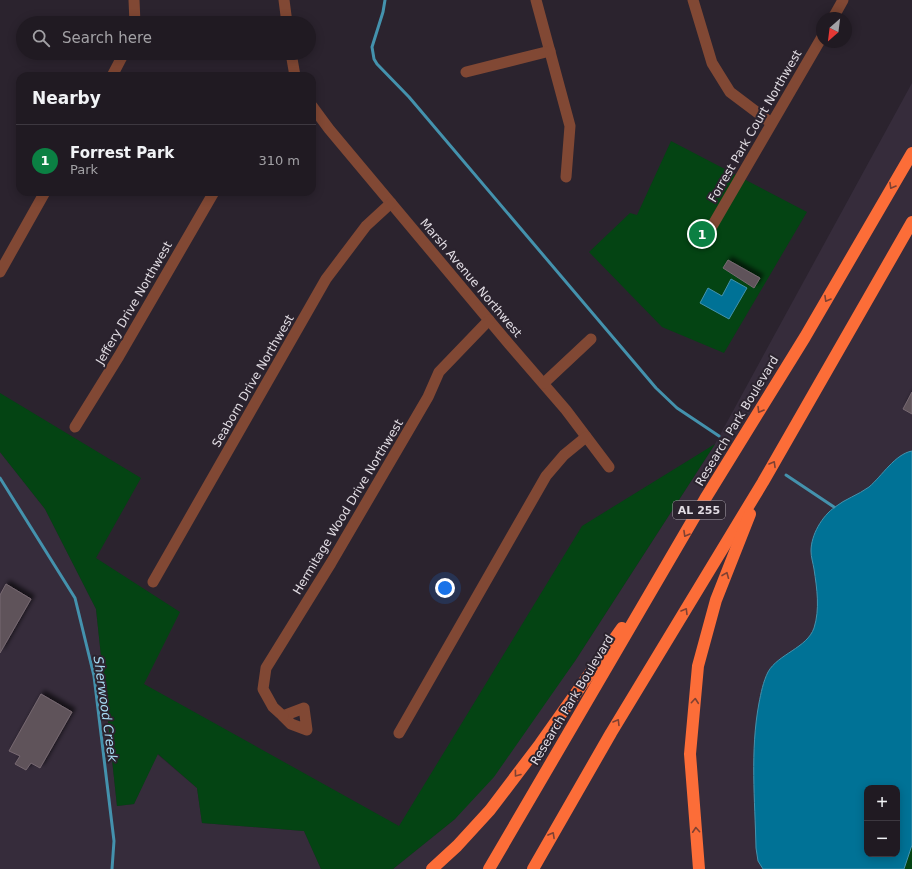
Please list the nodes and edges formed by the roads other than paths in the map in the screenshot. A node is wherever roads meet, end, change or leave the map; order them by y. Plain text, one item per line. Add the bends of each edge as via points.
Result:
1 (134, 0) edge
2 (284, 0) edge
3 (536, 0) edge
4 (693, 0) edge
5 (843, 0) edge
6 (836, 12) edge
7 (135, 16) edge
8 (286, 16) edge
9 (816, 47) edge
10 (550, 51) junction
11 (120, 60) edge
12 (292, 60) edge
13 (114, 72) edge
14 (293, 72) edge
15 (466, 72) dead end
16 (316, 111) edge
17 (771, 123) junction
18 (912, 153) edge
19 (566, 176) dead end
20 (43, 196) edge
21 (212, 196) edge
22 (391, 203) junction
23 (912, 222) edge
24 (711, 228) dead end
25 (0, 272) edge
26 (488, 320) junction
27 (592, 339) dead end
28 (544, 383) junction
29 (75, 427) dead end
30 (586, 437) junction
31 (609, 467) dead end
32 (763, 482) junction
33 (670, 561) junction
34 (153, 582) dead end
35 (283, 716) dead end
36 (399, 733) dead end
37 (432, 869) edge
38 (489, 869) edge
39 (533, 869) edge
40 (699, 869) edge

1 - 7 street
2 - 8 street
3 - 10 street
4 - 17 street via 712,63 730,92
5 - 6 street
9 - 17 street, Forrest Park Court Northwest
10 - 15 street
10 - 19 street via 570,126
11 - 13 street
12 - 14 street
16 - 22 street, Marsh Avenue Northwest
17 - 24 street, Forrest Park Court Northwest
18 -> 33 highway, Research Park Boulevard / AL 255
20 - 25 street
21 - 29 street, Jeffery Drive Northwest
22 - 26 street, Marsh Avenue Northwest
22 - 34 street, Seaborn Drive Northwest via 366,226 326,279
32 -> 23 highway, AL 255
26 - 28 street, Marsh Avenue Northwest
26 - 35 street, Hermitage Wood Drive Northwest via 438,372 428,397 266,668 263,689 273,707
27 - 28 street
28 - 30 street, Marsh Avenue Northwest
30 - 31 street, Marsh Avenue Northwest
30 - 36 street via 564,455 546,476
39 -> 32 highway, AL 255 via 611,733
40 -> 32 highway via 690,754 698,666 716,600
33 -> 37 highway via 490,810
33 - 38 highway, Research Park Boulevard / AL 255

